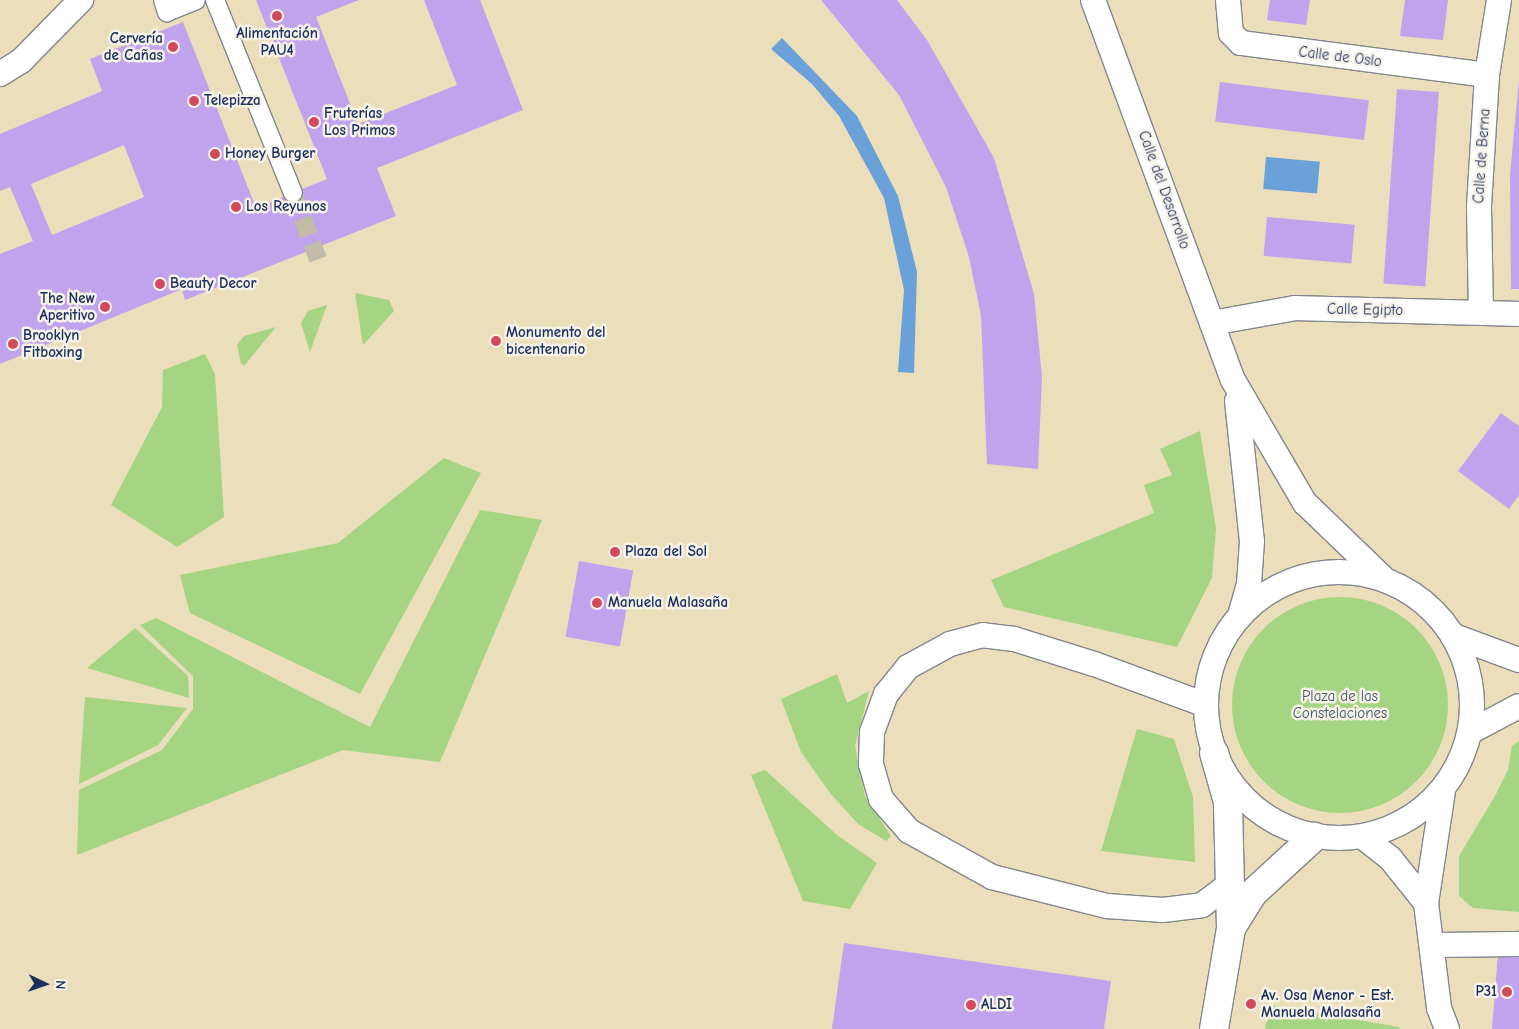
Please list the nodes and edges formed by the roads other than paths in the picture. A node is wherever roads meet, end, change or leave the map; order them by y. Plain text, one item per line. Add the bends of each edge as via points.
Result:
1 (81, 0) edge
2 (162, 0) edge
3 (196, 0) edge
4 (215, 0) edge
5 (1093, 0) edge
6 (1228, 0) edge
7 (1500, 0) edge
8 (0, 74) edge
9 (1487, 75) junction
10 (293, 193) tunnel mouth
11 (1482, 312) junction
12 (1519, 314) edge
13 (1212, 323) junction
14 (1233, 380) junction
15 (1382, 577) junction
16 (1240, 616) junction
17 (1454, 636) junction
18 (1519, 660) edge
19 (1206, 705) junction
20 (1519, 706) edge
21 (1470, 732) junction
22 (1214, 753) junction
23 (1442, 791) junction
24 (1314, 837) junction
25 (1363, 837) junction
26 (1229, 885) junction
27 (1426, 903) junction
28 (1231, 928) junction
29 (1519, 944) edge
30 (1433, 945) junction
31 (1214, 1029) edge
32 (1447, 1029) edge

1 - 8 street via 20,61
2 - 3 street via 167,12
4 - 10 street
5 - 13 street, Calle del Desarrollo
6 - 9 street, Calle de Oslo via 1231,33 1241,42
7 - 9 street, Calle de Berna
9 - 11 street, Calle de Berna via 1479,206
11 - 12 street, Calle Egipto
11 - 13 street, Calle Egipto via 1295,308
13 - 14 street, Calle del Desarrollo
14 - 15 street, Calle del Desarrollo via 1305,503
14 - 16 street, Calle del Desarrollo via 1252,541 1249,584
15 - 16 street via 1336,571 1300,577 1268,592
15 - 17 street via 1432,608
16 - 19 street via 1215,657
17 - 18 street
17 - 21 street via 1467,666 1473,699
19 - 22 street
19 - 26 street via 1041,648 983,635 950,644 908,667 886,694 872,732 871,764 881,799 909,831 992,877 1107,906 1163,910 1202,905
20 - 21 street
21 - 23 street via 1460,764
22 - 24 street via 1230,783 1253,808 1282,826
22 - 26 street via 1228,802
23 - 25 street via 1400,824
23 - 27 street
24 - 25 street
24 - 28 street via 1253,893
25 - 27 street via 1390,858
26 - 28 street
27 - 30 street
28 - 31 street
29 - 30 street
30 - 32 street via 1439,1008

